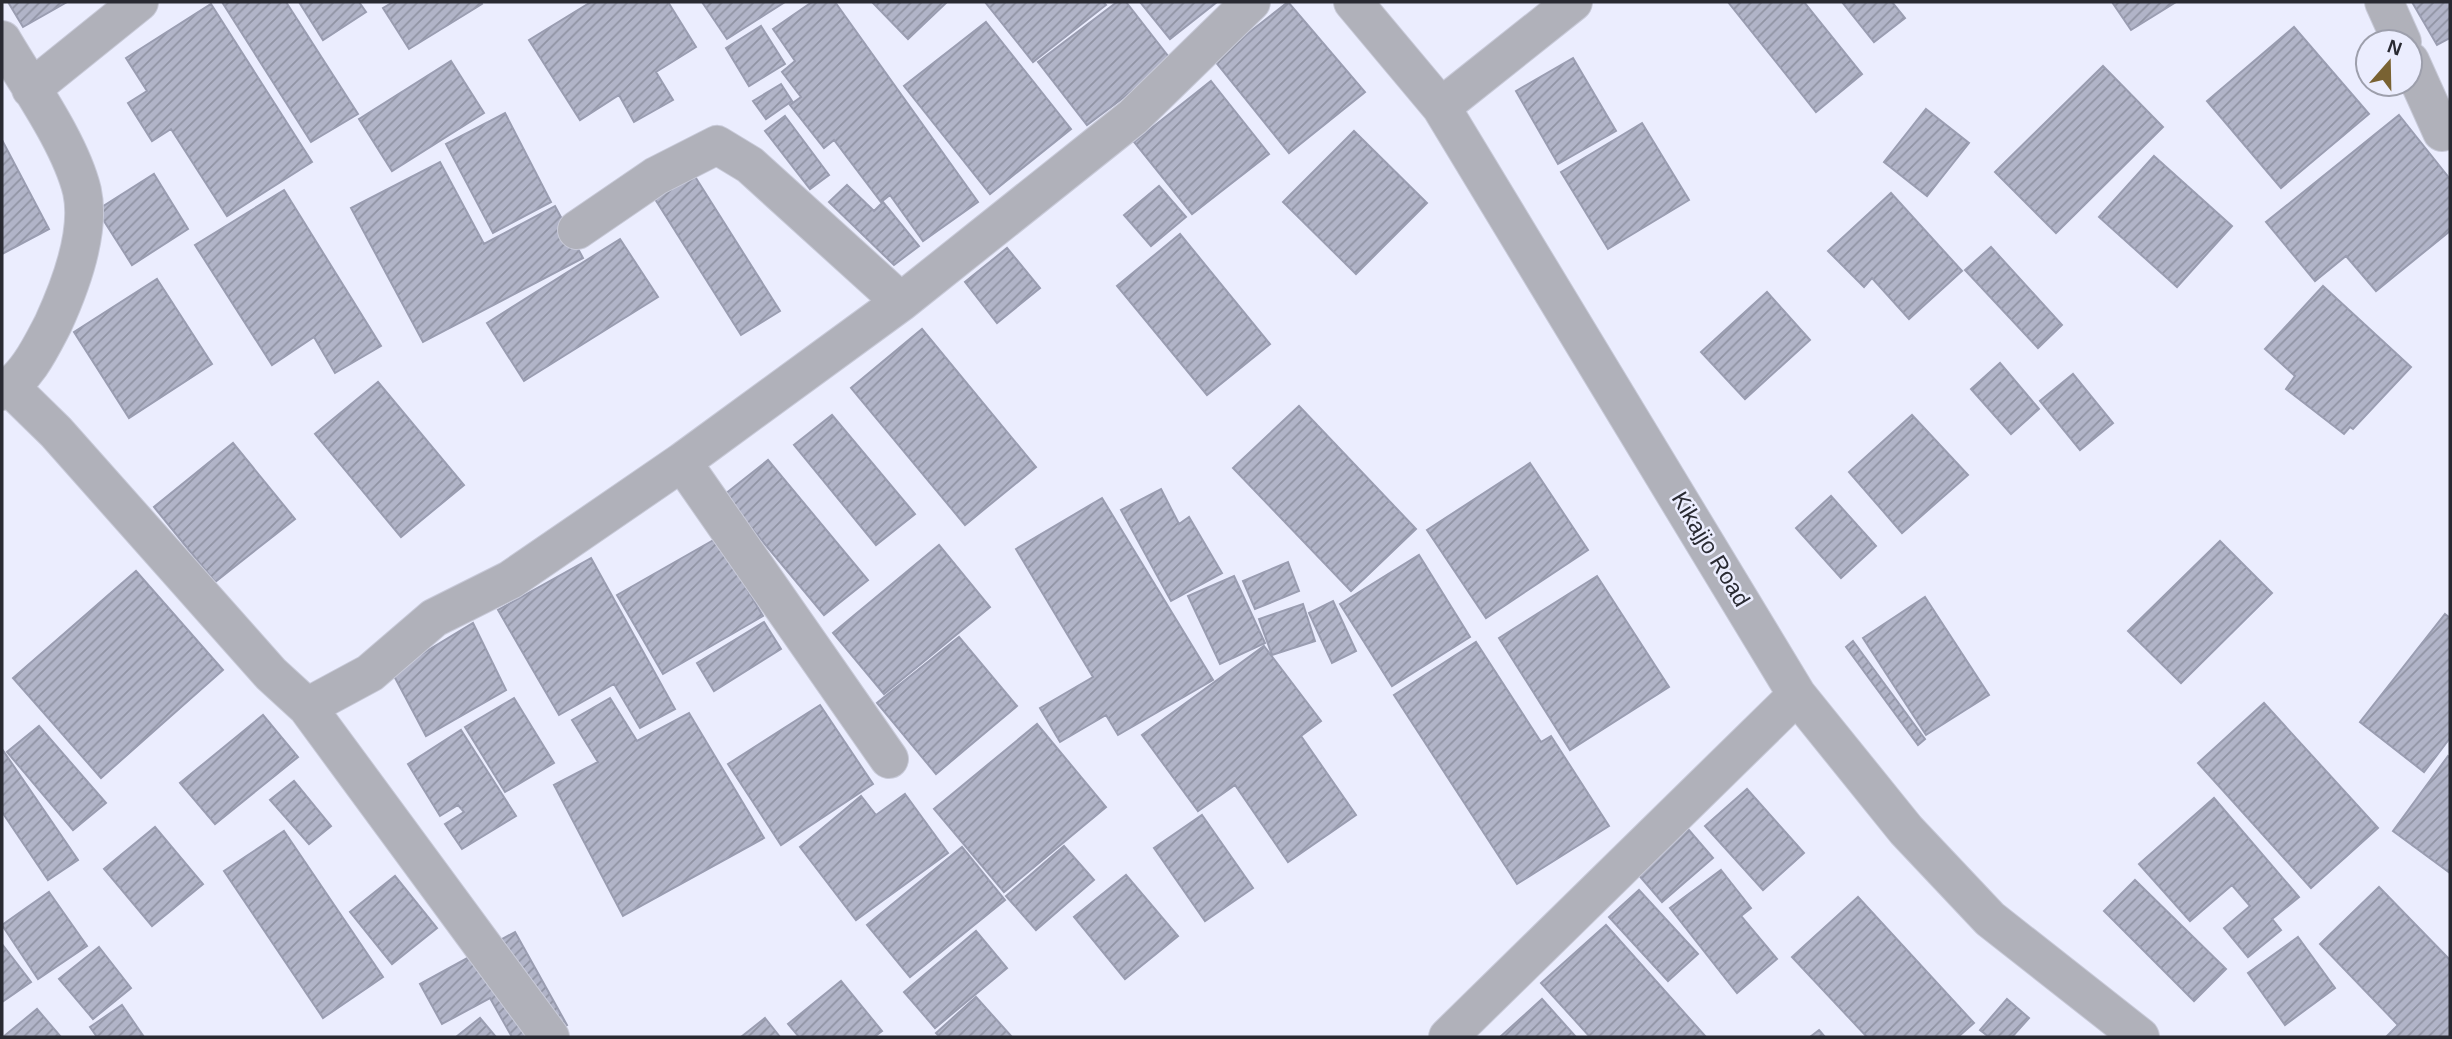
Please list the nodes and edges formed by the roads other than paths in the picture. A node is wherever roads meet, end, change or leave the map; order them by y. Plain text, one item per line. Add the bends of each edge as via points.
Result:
1 (139, 2) edge
2 (1251, 2) edge
3 (1353, 2) edge
4 (1573, 2) edge
5 (2384, 2) edge
6 (2396, 28) edge
7 (2, 40) edge
8 (31, 89) junction
9 (2424, 92) edge
10 (1441, 107) junction
11 (2442, 132) dead end
12 (577, 230) dead end
13 (901, 302) junction
14 (6, 389) edge
15 (682, 462) junction
16 (1797, 695) junction
17 (307, 707) junction
18 (889, 759) dead end
19 (550, 1037) edge
20 (1448, 1037) edge
21 (2140, 1037) edge

1 - 8 street
2 - 13 street via 1133,117
3 - 10 street, Kikajjo Road
4 - 10 street
5 - 6 street
7 - 8 street
8 - 14 street via 58,135 82,192 81,251 39,352
9 - 11 street
10 - 16 street, Kikajjo Road
12 - 13 street via 656,176 717,145 750,165
13 - 15 street
14 - 17 street via 56,432 271,674
15 - 17 street via 510,580 434,618 370,673
15 - 18 street
16 - 20 street
16 - 21 street, Kikajjo Road via 1906,830 1990,919
17 - 19 street

